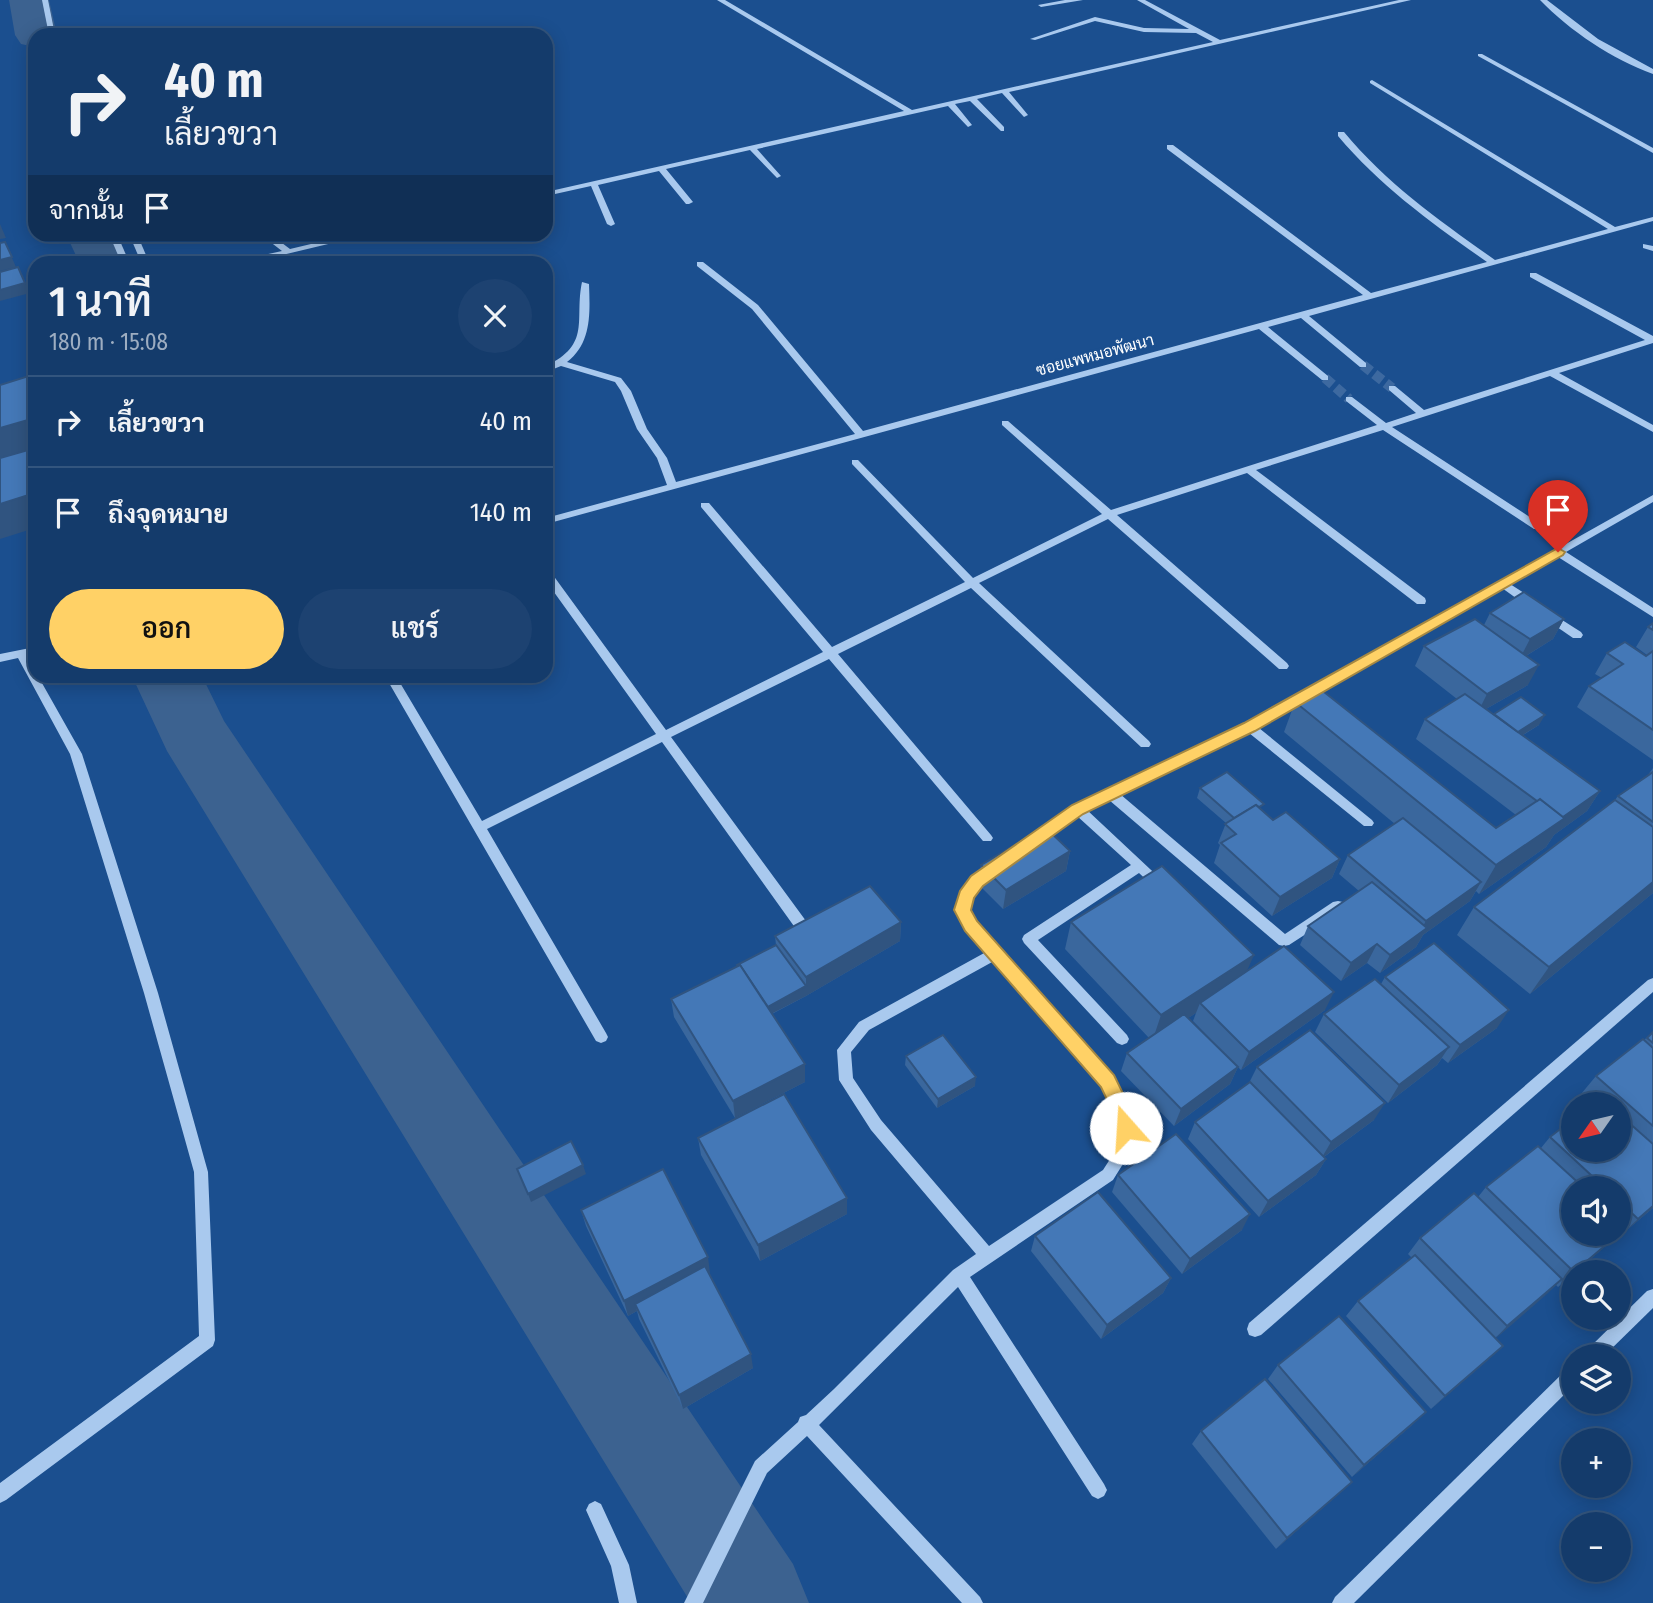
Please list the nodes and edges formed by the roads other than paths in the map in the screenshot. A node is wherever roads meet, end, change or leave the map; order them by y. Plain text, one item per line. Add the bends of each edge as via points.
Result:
1 (46, 0) edge
2 (720, 0) edge
3 (1080, 0) edge
4 (1140, 0) edge
5 (1404, 0) edge
6 (1543, 0) edge
7 (1041, 5) dead end
8 (51, 28) edge
9 (1196, 30) junction
10 (1033, 39) dead end
11 (1220, 43) junction
12 (1480, 55) dead end
13 (1653, 72) edge
14 (1372, 82) dead end
15 (1003, 90) junction
16 (971, 97) junction
17 (949, 102) junction
18 (909, 111) junction
19 (1024, 115) dead end
20 (968, 125) dead end
21 (1001, 129) dead end
22 (1341, 134) dead end
23 (1170, 146) dead end
24 (752, 148) junction
25 (1653, 151) edge
26 (660, 168) junction
27 (777, 176) dead end
28 (593, 183) junction
29 (553, 192) edge
30 (689, 202) dead end
31 (1653, 219) edge
32 (611, 224) dead end
33 (1615, 230) junction
34 (275, 242) edge
35 (332, 242) edge
36 (289, 252) junction
37 (271, 256) edge
38 (1493, 262) junction
39 (700, 264) dead end
40 (1533, 275) dead end
41 (585, 284) dead end
42 (1369, 296) junction
43 (1302, 314) junction
44 (1261, 326) junction
45 (1652, 340) edge
46 (562, 363) junction
47 (1363, 365) tunnel mouth
48 (553, 366) edge
49 (1550, 372) junction
50 (1325, 378) tunnel mouth
51 (1392, 388) tunnel mouth
52 (1349, 399) tunnel mouth
53 (1422, 413) junction
54 (1004, 423) dead end
55 (1384, 426) junction
56 (1653, 429) edge
57 (862, 436) junction
58 (855, 462) dead end
59 (1248, 469) junction
60 (673, 487) junction
61 (1647, 502) edge
62 (705, 505) dead end
63 (1110, 514) junction
64 (1653, 516) edge
65 (553, 520) edge
66 (1538, 527) dead end
67 (1558, 552) junction
68 (553, 583) edge
69 (972, 583) junction
70 (1503, 584) junction
71 (1421, 601) dead end
72 (1653, 613) edge
73 (1577, 635) dead end
74 (28, 652) edge
75 (21, 654) junction
76 (830, 654) junction
77 (0, 658) edge
78 (1283, 666) dead end
79 (28, 667) edge
80 (37, 683) edge
81 (395, 683) edge
82 (1250, 727) junction
83 (665, 735) junction
84 (1145, 744) dead end
85 (1112, 795) junction
86 (1078, 810) junction
87 (1368, 823) dead end
88 (480, 827) junction
89 (987, 838) dead end
90 (1022, 849) edge
91 (1000, 865) edge
92 (1140, 866) junction
93 (1171, 894) edge
94 (1347, 900) edge
95 (801, 925) edge
96 (997, 954) junction
97 (1653, 984) edge
98 (601, 1037) dead end
99 (1122, 1039) dead end
100 (988, 1256) junction
101 (959, 1275) junction
102 (1653, 1297) edge
103 (1255, 1329) dead end
104 (1604, 1344) edge
105 (1561, 1387) edge
106 (806, 1423) junction
107 (1098, 1490) dead end
108 (0, 1494) edge
109 (595, 1510) dead end
110 (628, 1603) edge
111 (693, 1603) edge
112 (974, 1603) edge
113 (1341, 1603) edge

1 - 8 street
2 - 18 street
3 - 7 street
4 - 9 street
5 - 11 street
6 - 13 street via 1599,44
9 - 10 street via 1144,30 1095,19
9 - 11 street
11 - 15 street
12 - 25 street
14 - 33 street
15 - 16 street
15 - 19 street
16 - 17 street
16 - 21 street
17 - 18 street
17 - 20 street
18 - 24 street
22 - 38 street via 1385,184
23 - 42 street
24 - 26 street
24 - 27 street
26 - 28 street
26 - 30 street
28 - 29 street
28 - 32 street
31 - 33 street, ซอยแพหมอพัฒนา
33 - 38 street, ซอยแพหมอพัฒนา
34 - 36 street
35 - 36 street
36 - 37 street
38 - 42 street, ซอยแพหมอพัฒนา
39 - 57 street via 755,307
40 - 45 street
41 - 46 street via 584,328 577,350
42 - 43 street, ซอยแพหมอพัฒนา
43 - 44 street, ซอยแพหมอพัฒนา
43 - 47 street
44 - 50 street
44 - 57 street, ซอยแพหมอพัฒนา
45 - 49 street
46 - 48 street
46 - 60 street via 618,380
49 - 53 street
49 - 56 street
51 - 53 street
52 - 55 street
53 - 55 street
54 - 63 street
55 - 59 street
55 - 66 street
57 - 60 street, ซอยแพหมอพัฒนา
58 - 69 street
59 - 63 street
59 - 71 street
60 - 65 street, ซอยแพหมอพัฒนา
61 - 64 street
61 - 67 street
62 - 76 street
63 - 69 street
63 - 78 street
67 - 70 street
67 - 72 street
68 - 83 street
69 - 76 street
69 - 84 street
70 - 73 street
70 - 82 street via 1320,694
74 - 75 street
75 - 77 street
75 - 79 street
76 - 83 street
76 - 89 street
80 - 108 street via 76,754 201,1172 207,1340
81 - 88 street
82 - 85 street
82 - 87 street
83 - 88 street
83 - 95 street
85 - 86 street
85 - 94 street via 1284,941
86 - 90 street
86 - 92 street
88 - 98 street
91 - 96 street via 977,881 962,910
92 - 93 street
92 - 99 street via 1029,939
96 - 100 street via 1108,1081 1123,1112 1129,1143 1108,1175
96 - 100 street via 864,1026 844,1050 846,1080 876,1125
97 - 103 street
100 - 101 street
101 - 106 street via 840,1395
101 - 107 street
102 - 104 street
105 - 113 street
106 - 111 street via 761,1467
106 - 112 street
109 - 110 street via 620,1565

